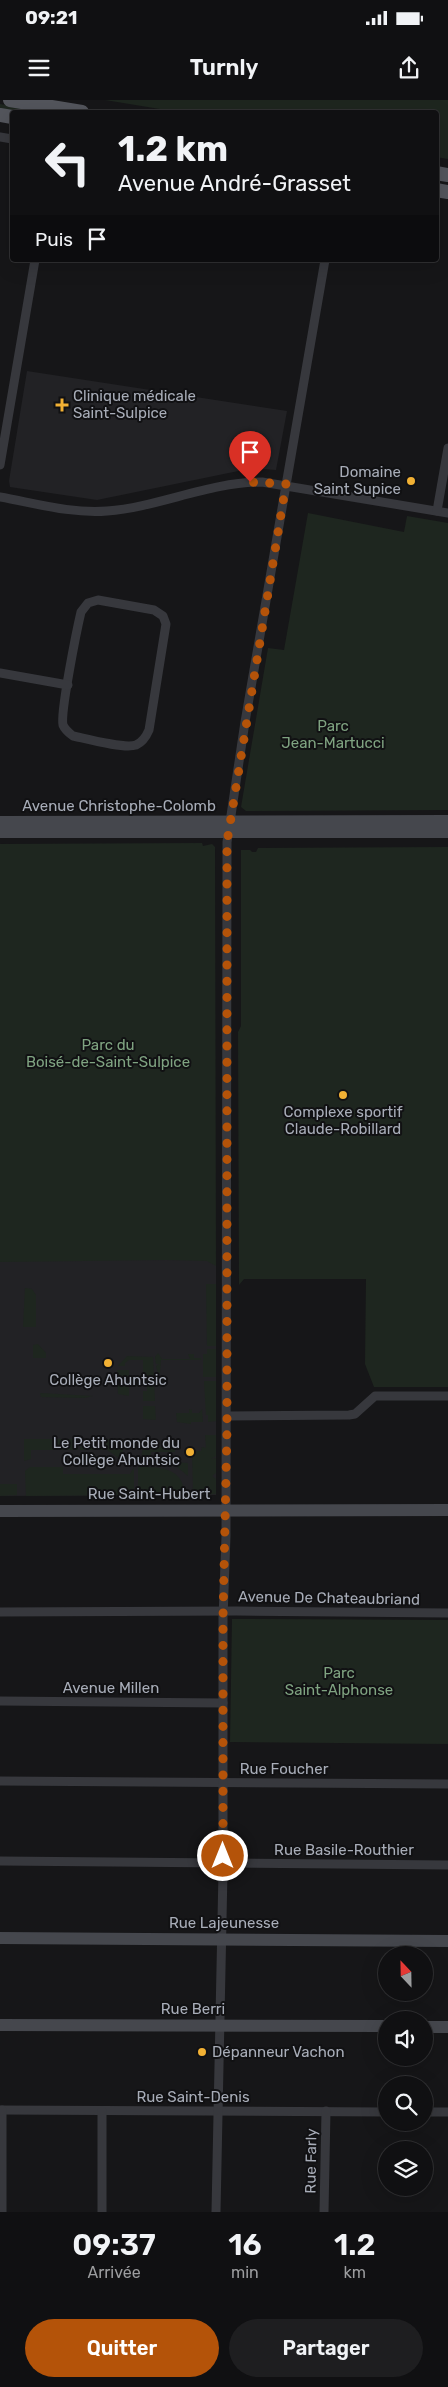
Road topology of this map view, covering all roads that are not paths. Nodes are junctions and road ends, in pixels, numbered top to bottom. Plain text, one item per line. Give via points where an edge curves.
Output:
1 (10, 100) edge
2 (70, 110) edge
3 (35, 262) edge
4 (325, 262) edge
5 (448, 448) edge
6 (0, 465) edge
7 (286, 484) junction
8 (0, 497) edge
9 (437, 511) junction
10 (448, 513) edge
11 (0, 674) edge
12 (68, 685) junction
13 (448, 821) edge
14 (0, 822) edge
15 (229, 827) junction
16 (0, 832) edge
17 (448, 832) edge
18 (448, 1396) edge
19 (227, 1416) junction
20 (0, 1510) edge
21 (226, 1510) junction
22 (448, 1510) edge
23 (223, 1611) junction
24 (0, 1612) edge
25 (448, 1613) edge
26 (0, 1701) edge
27 (223, 1703) junction
28 (0, 1780) edge
29 (222, 1782) junction
30 (448, 1784) edge
31 (0, 1861) edge
32 (223, 1864) junction
33 (448, 1865) edge
34 (0, 1938) edge
35 (221, 1939) junction
36 (448, 1941) edge
37 (0, 2025) edge
38 (219, 2026) junction
39 (378, 2026) edge
40 (433, 2026) edge
41 (448, 2027) edge
42 (1, 2110) edge
43 (102, 2111) junction
44 (219, 2111) junction
45 (326, 2111) junction
46 (378, 2112) edge
47 (433, 2112) edge
48 (448, 2112) edge
49 (2, 2212) edge
50 (102, 2212) edge
51 (216, 2212) edge
52 (324, 2212) edge

1 - 2 main road
3 - 6 street
4 - 7 street
5 - 9 street
7 - 8 street via 244,483 100,512
7 - 9 street
7 - 15 street
9 - 10 street
11 - 12 street
12 - 12 street via 80,615 88,603 98,600 151,609 163,616 166,630 149,730 141,742 129,746 69,733 62,719
13 - 15 main road, Avenue Christophe-Colomb
14 - 15 main road, Avenue Christophe-Colomb
15 - 16 main road, Avenue Christophe-Colomb
15 - 17 main road, Avenue Christophe-Colomb
15 - 19 street
18 - 19 street via 375,1396 355,1414 349,1415
19 - 21 street
20 - 21 main road, Rue Saint-Hubert
21 - 22 main road, Rue Saint-Hubert
21 - 23 street
23 - 24 street, Avenue De Chateaubriand
23 - 25 street, Avenue De Chateaubriand
23 - 27 street
26 - 27 street, Avenue Millen
27 - 29 street
28 - 29 street, Rue Foucher
29 - 30 street, Rue Foucher
29 - 32 street
31 - 32 street, Rue Basile-Routhier
32 - 33 street, Rue Basile-Routhier
32 - 35 street
34 - 35 main road, Rue Lajeunesse
35 - 36 main road, Rue Lajeunesse
35 - 38 street
37 - 38 main road, Rue Berri
38 - 39 main road, Rue Berri
38 - 44 street
40 - 41 main road
42 - 43 street, Rue Saint-Denis
42 - 49 street
43 - 44 street, Rue Saint-Denis
43 - 50 street
44 - 45 street, Rue Saint-Denis
44 - 51 street
45 - 46 street, Rue Saint-Denis
45 - 52 street, Rue Farly
47 - 48 street

